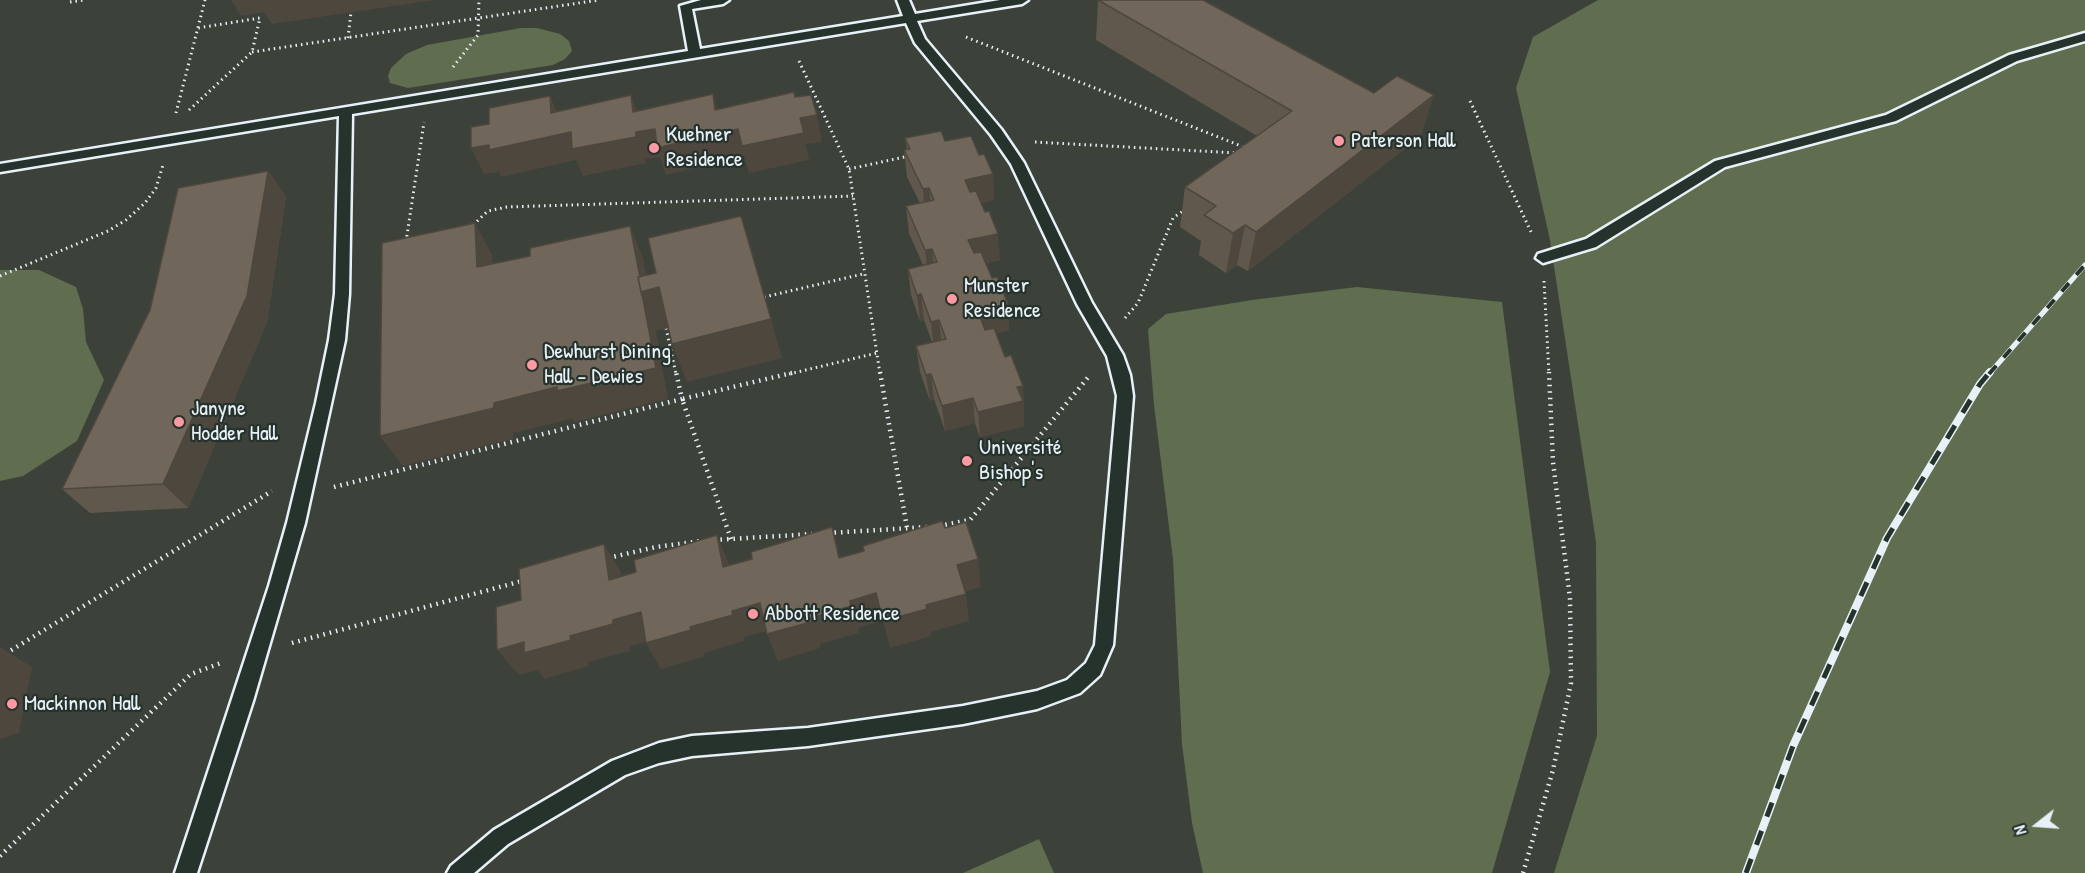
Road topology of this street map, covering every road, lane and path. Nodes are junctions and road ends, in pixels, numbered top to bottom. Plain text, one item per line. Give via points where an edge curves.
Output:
1 (85, 0) edge
2 (205, 0) edge
3 (479, 0) edge
4 (599, 0) edge
5 (723, 0) edge
6 (903, 0) edge
7 (1022, 0) edge
8 (70, 2) dead end
9 (351, 12) dead end
10 (479, 18) junction
11 (910, 18) junction
12 (2085, 37) edge
13 (348, 38) junction
14 (788, 38) junction
15 (252, 52) dead end
16 (694, 54) junction
17 (428, 97) junction
18 (1470, 101) dead end
19 (346, 110) junction
20 (175, 116) dead end
21 (0, 168) edge
22 (853, 196) junction
23 (1190, 205) edge
24 (470, 227) edge
25 (404, 253) edge
26 (1543, 258) junction
27 (863, 273) junction
28 (764, 297) edge
29 (666, 328) edge
30 (1107, 340) junction
31 (877, 353) junction
32 (682, 399) junction
33 (306, 481) junction
34 (907, 528) junction
35 (825, 533) edge
36 (813, 534) edge
37 (731, 539) junction
38 (596, 561) edge
39 (528, 579) edge
40 (258, 652) junction
41 (0, 657) edge
42 (0, 856) edge
43 (186, 873) edge
44 (458, 873) edge
45 (1523, 873) edge

1 - 8 path
2 - 20 path
3 - 10 path
4 - 10 path
5 - 16 lane via 686,6
6 - 11 lane
7 - 11 lane
9 - 13 path
10 - 13 path
10 - 17 path via 478,35
11 - 14 lane
11 - 30 lane via 919,40 935,62 996,132 1017,163 1085,304
12 - 26 lane via 2013,58 1891,118 1720,164 1591,243
13 - 15 path
14 - 16 lane
14 - 22 path via 849,169
16 - 17 lane
17 - 19 lane
17 - 25 path
18 - 26 path
19 - 21 lane
19 - 33 lane via 341,306
22 - 24 path via 507,207 488,211
22 - 27 path
23 - 30 path via 1173,218 1137,303
26 - 45 path via 1554,462 1570,598 1571,683 1553,770
27 - 28 path
27 - 31 path
29 - 32 path
30 - 34 path via 1092,374 970,520
30 - 44 lane via 1122,375 1125,396 1104,645 1093,669 1073,687 1037,700 952,717 659,753 619,768 501,837
31 - 32 path
31 - 34 path
32 - 33 path via 328,488
32 - 37 path
33 - 40 lane
33 - 41 path via 274,490
34 - 35 path
36 - 37 path
37 - 38 path via 656,547
39 - 40 path
40 - 42 path via 191,674
40 - 43 lane

